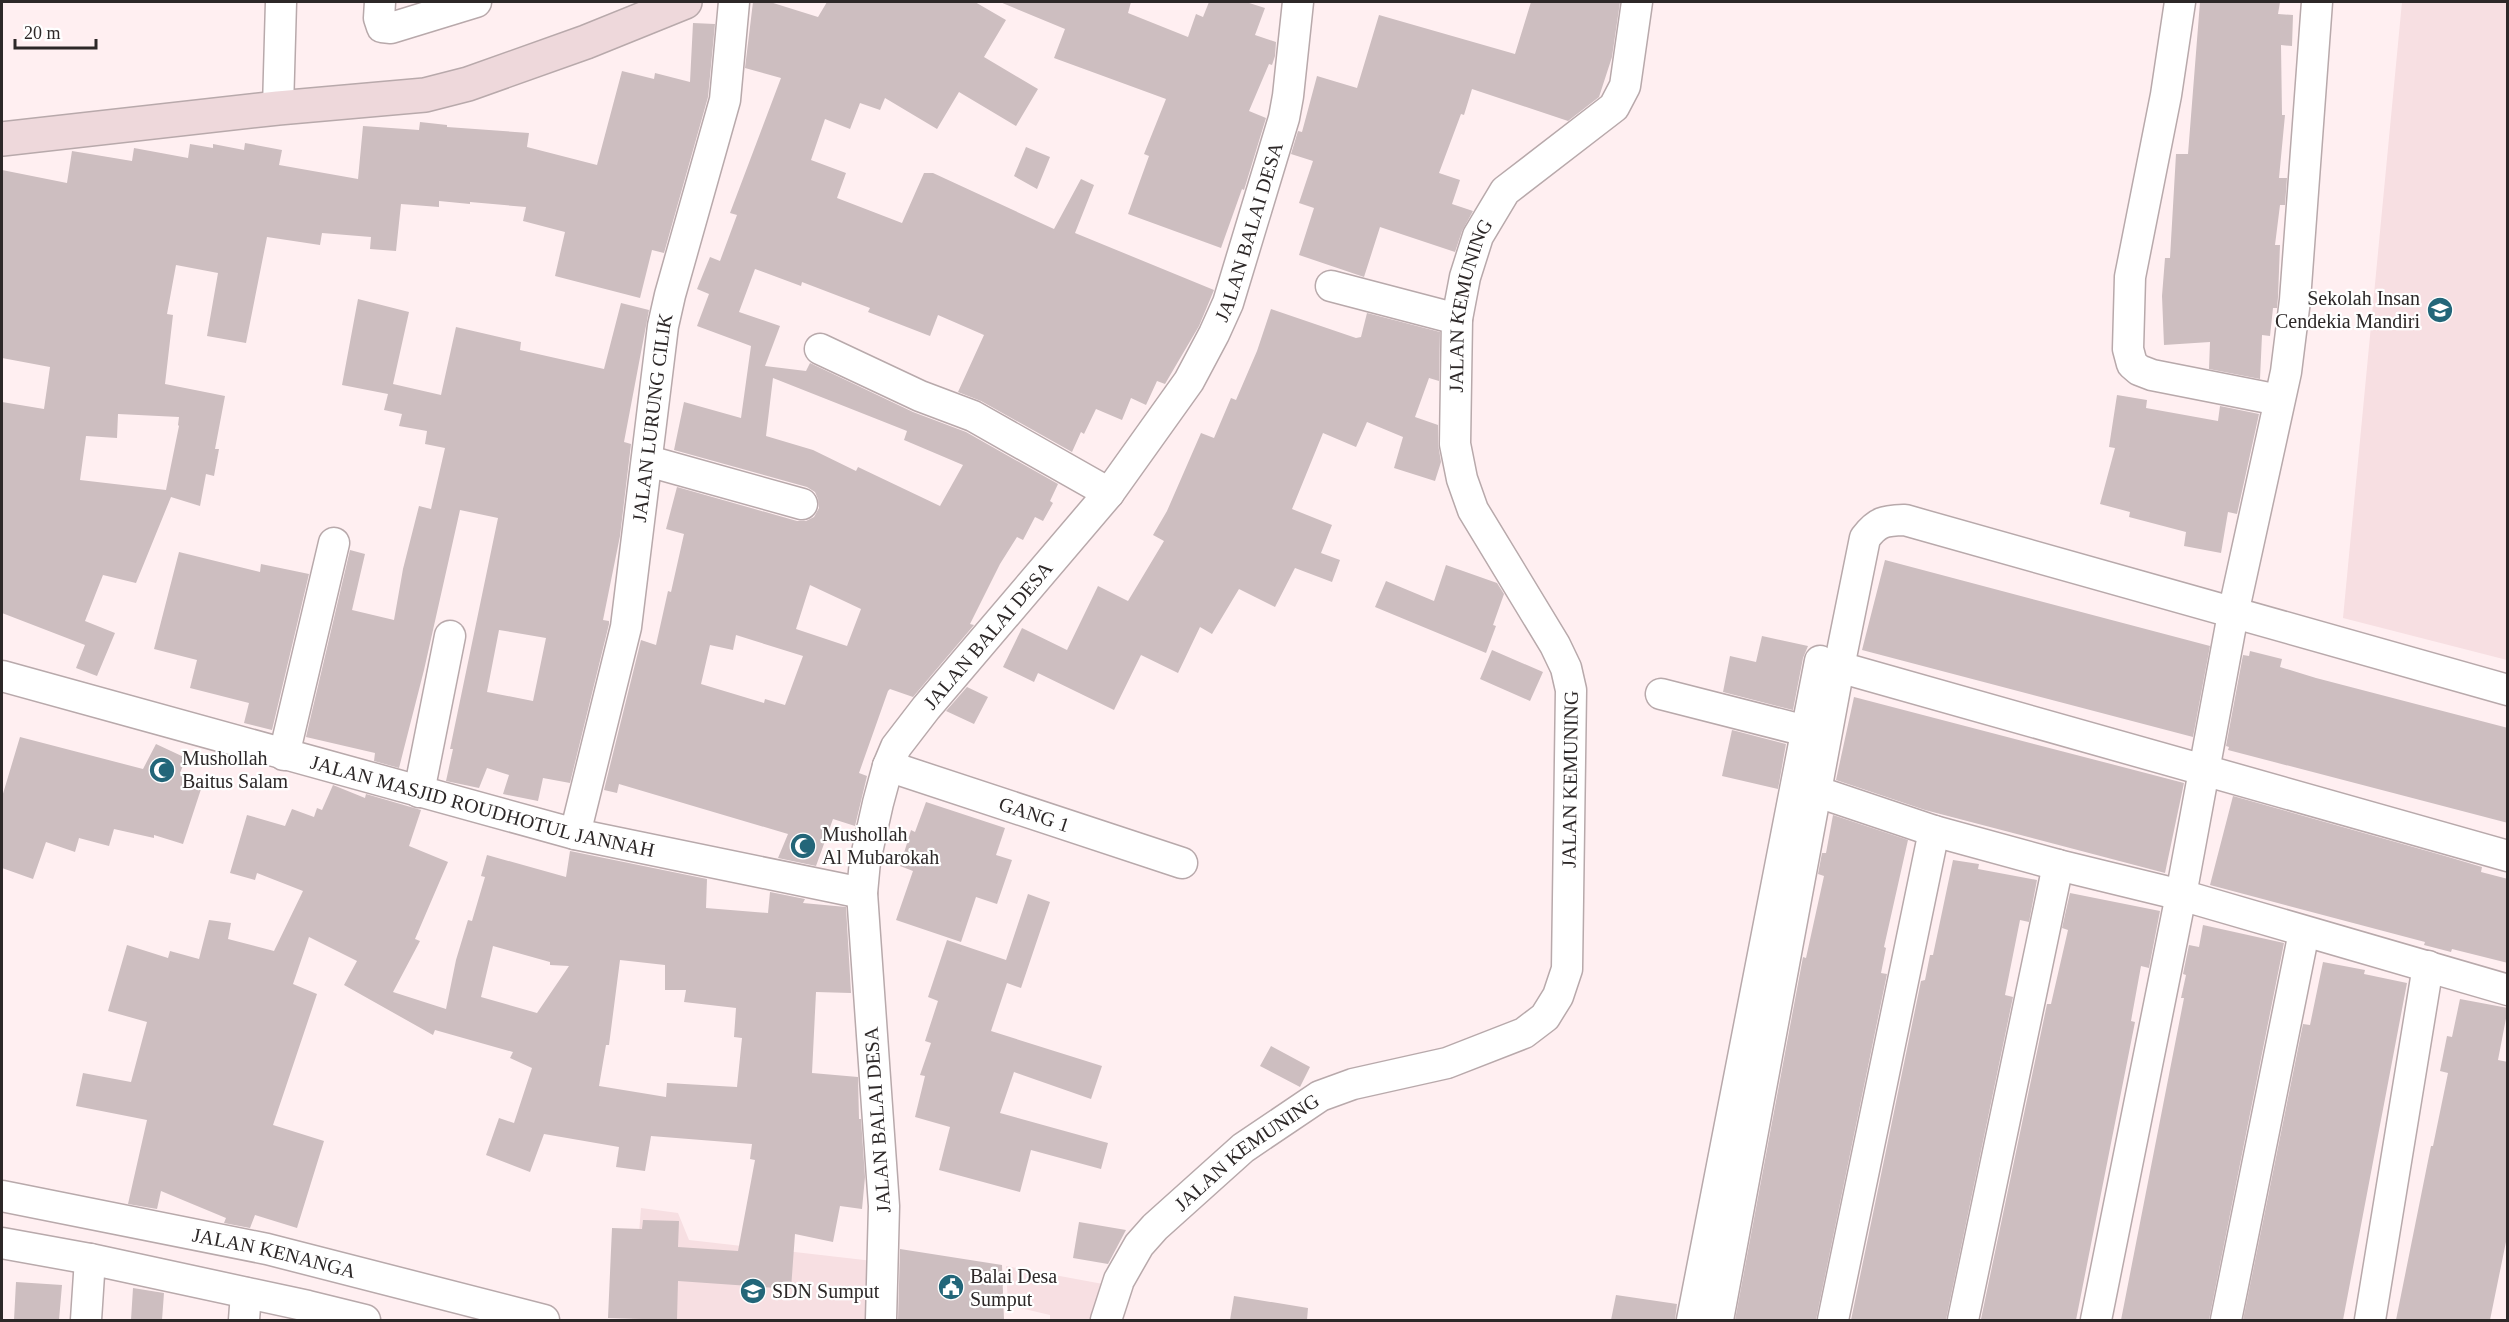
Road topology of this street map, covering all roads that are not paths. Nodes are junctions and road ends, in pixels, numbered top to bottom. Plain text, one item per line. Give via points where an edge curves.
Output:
1 (281, 2) edge
2 (380, 2) edge
3 (476, 2) edge
4 (685, 2) edge
5 (734, 2) edge
6 (1298, 2) edge
7 (1637, 2) edge
8 (2180, 2) edge
9 (2317, 2) edge
10 (278, 108) junction
11 (2, 139) edge
12 (1331, 286) dead end
13 (1457, 320) junction
14 (820, 349) dead end
15 (2279, 400) junction
16 (648, 461) junction
17 (1109, 493) junction
18 (802, 504) dead end
19 (1876, 525) junction
20 (334, 543) dead end
21 (2233, 614) junction
22 (450, 636) dead end
23 (1839, 667) junction
24 (2, 676) edge
25 (2508, 690) edge
26 (1661, 694) dead end
27 (1806, 731) junction
28 (285, 755) junction
29 (888, 766) junction
30 (2204, 769) junction
31 (419, 792) junction
32 (1818, 792) junction
33 (1934, 831) junction
34 (575, 834) junction
35 (2508, 856) edge
36 (1182, 863) dead end
37 (2058, 865) junction
38 (862, 892) junction
39 (2181, 895) junction
40 (2304, 932) junction
41 (2428, 966) junction
42 (2508, 990) edge
43 (2, 1196) edge
44 (2, 1243) edge
45 (90, 1259) junction
46 (245, 1307) edge
47 (86, 1320) edge
48 (365, 1320) edge
49 (544, 1320) edge
50 (881, 1320) edge
51 (1106, 1320) edge
52 (1692, 1320) edge
53 (1718, 1320) edge
54 (1833, 1320) edge
55 (1963, 1320) edge
56 (2096, 1320) edge
57 (2226, 1320) edge
58 (2370, 1320) edge

1 - 10 street
2 - 3 street via 382,27 391,28
4 - 10 main road via 468,84 425,95
5 - 16 street, JALAN LURUNG CILIK via 725,100 663,326
6 - 17 street, JALAN BALAI DESA via 1284,118 1228,303 1190,381
7 - 13 street, JALAN KEMUNING via 1625,86 1614,107 1505,191 1478,236
8 - 15 street via 2130,277 2128,349 2132,364 2152,375
9 - 15 street via 2295,300
10 - 11 main road
12 - 13 street
13 - 51 street, JALAN KEMUNING via 1455,444 1462,479 1473,510 1555,645 1571,690 1567,969 1558,996 1545,1017 1524,1033 1447,1063 1353,1084 1320,1096 1243,1148 1139,1245 1119,1280
14 - 17 street via 973,416
15 - 21 street
16 - 18 street
16 - 34 street, JALAN LURUNG CILIK via 626,627
17 - 29 street, JALAN BALAI DESA via 926,708 896,747
19 - 21 street via 1905,520
19 - 23 street via 1865,538
19 - 27 street via 1855,537 1840,561
20 - 28 street
21 - 25 street
21 - 30 street
22 - 31 street
23 - 30 street
23 - 32 street
24 - 28 street, JALAN MASJID ROUDHOTUL JANNAH
26 - 27 street
27 - 52 street
28 - 31 street, JALAN MASJID ROUDHOTUL JANNAH
29 - 36 street, GANG 1
29 - 38 street, JALAN BALAI DESA via 865,861
30 - 35 street
30 - 39 street
31 - 34 street, JALAN MASJID ROUDHOTUL JANNAH
32 - 33 street
32 - 53 street
33 - 37 street
33 - 54 street
34 - 38 street, JALAN MASJID ROUDHOTUL JANNAH
37 - 39 street
37 - 55 street
38 - 50 street, JALAN BALAI DESA via 884,1206
39 - 40 street
39 - 56 street
40 - 41 street
40 - 57 street
41 - 42 street
41 - 58 street
43 - 49 street, JALAN KENANGA via 267,1249
44 - 45 street
45 - 46 street
45 - 47 street
46 - 48 street

